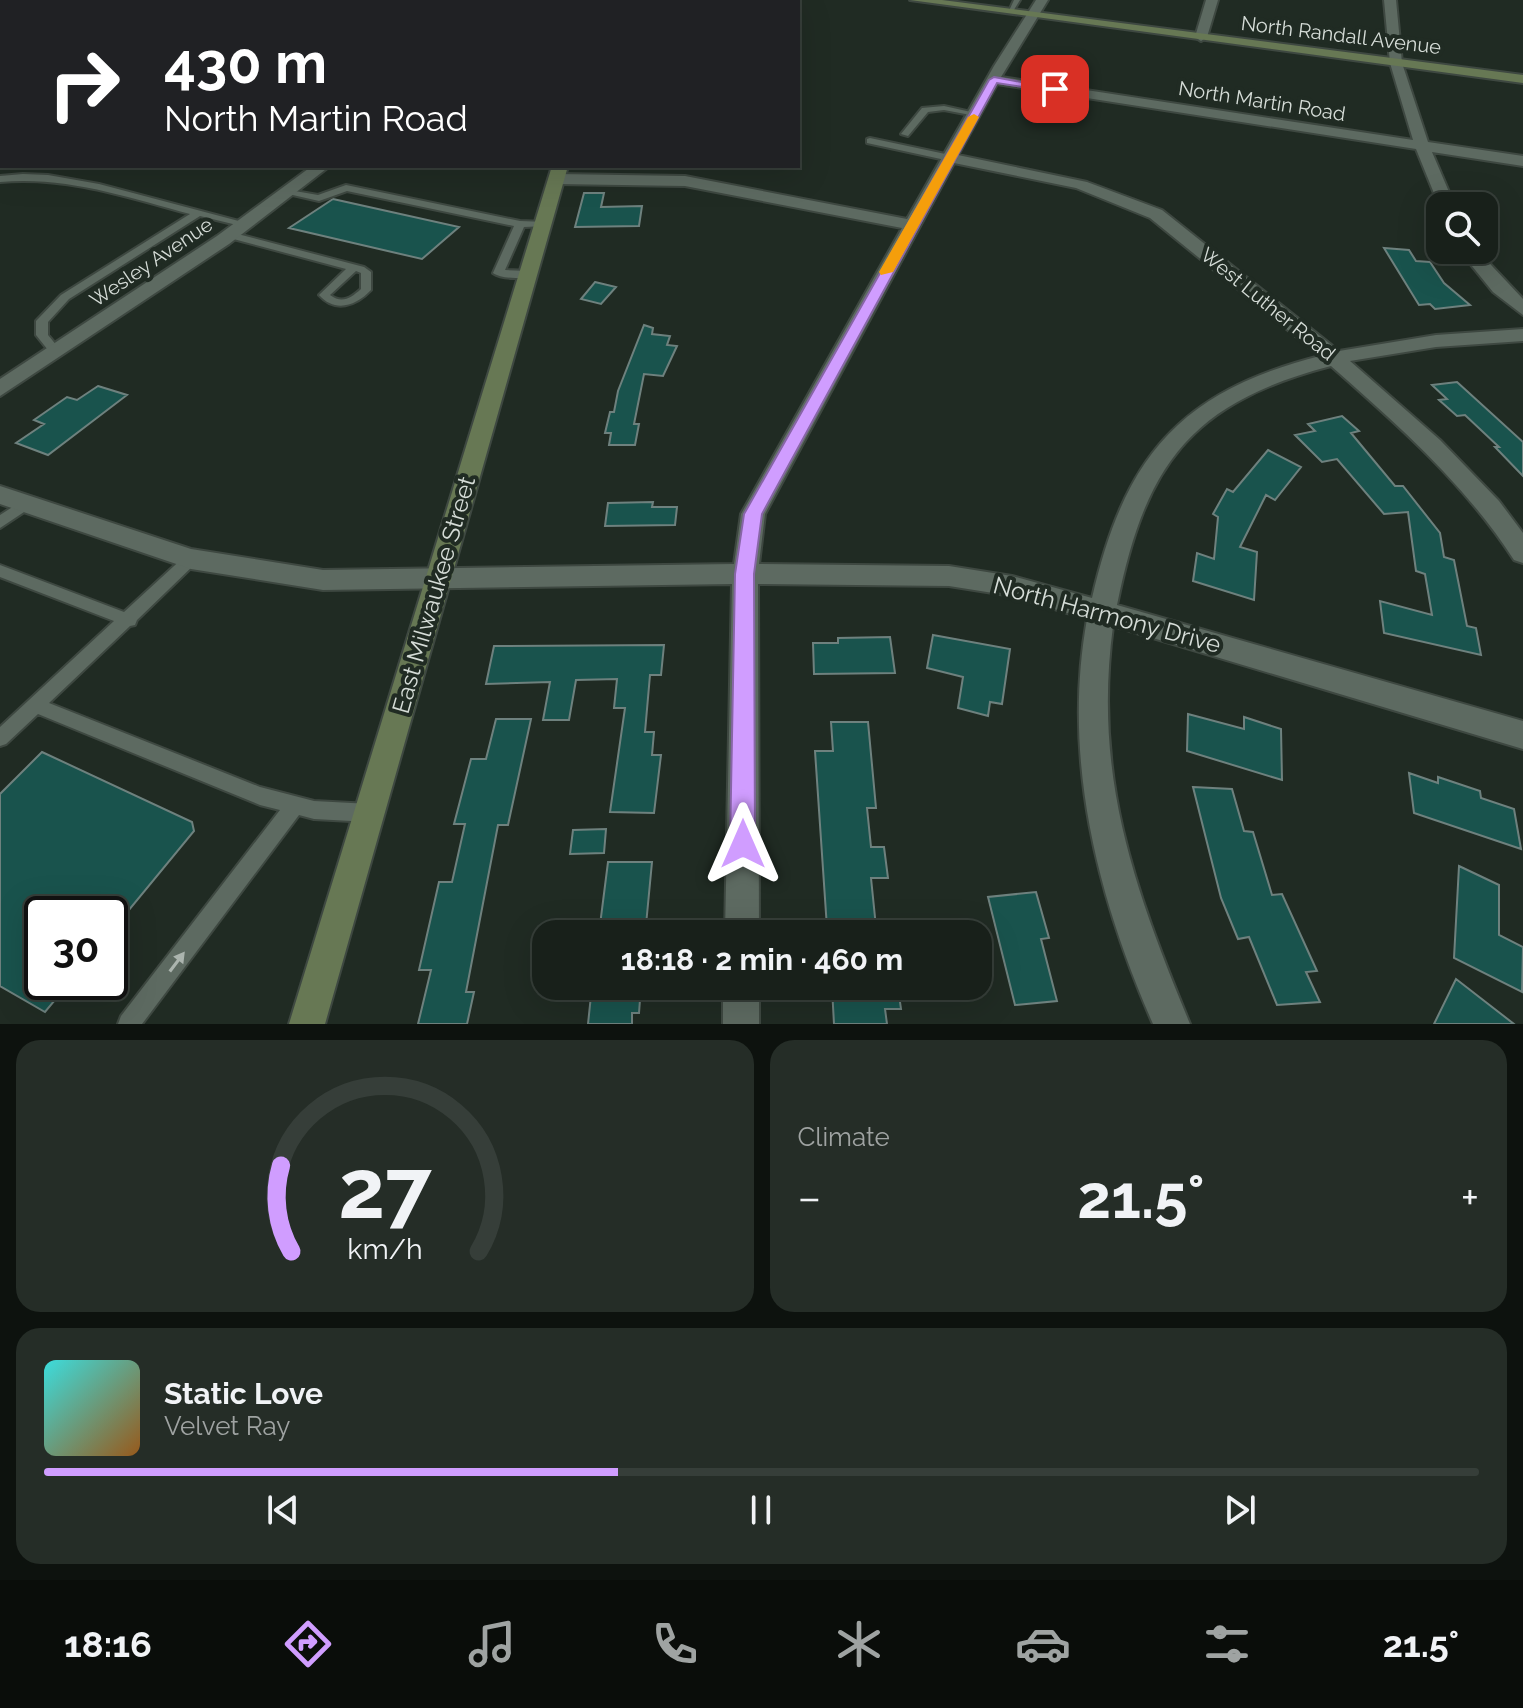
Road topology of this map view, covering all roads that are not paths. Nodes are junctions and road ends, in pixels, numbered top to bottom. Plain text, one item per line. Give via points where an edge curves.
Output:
1 (916, 0) edge
2 (1212, 0) edge
3 (1390, 0) edge
4 (1025, 7) edge
5 (1201, 37) junction
6 (1396, 63) junction
7 (1523, 79) edge
8 (994, 80) junction
9 (976, 114) junction
10 (905, 134) dead end
11 (870, 141) dead end
12 (1422, 146) junction
13 (950, 158) junction
14 (1523, 161) edge
15 (320, 168) edge
16 (558, 172) edge
17 (0, 179) edge
18 (1441, 192) edge
19 (289, 193) junction
20 (198, 213) junction
21 (520, 224) junction
22 (543, 224) junction
23 (912, 225) junction
24 (238, 230) junction
25 (1480, 264) edge
26 (354, 267) dead end
27 (529, 274) junction
28 (1523, 309) edge
29 (1523, 335) edge
30 (56, 352) junction
31 (1335, 358) junction
32 (0, 389) edge
33 (0, 495) edge
34 (25, 504) junction
35 (0, 523) edge
36 (1523, 553) edge
37 (191, 559) junction
38 (0, 571) edge
39 (745, 574) junction
40 (439, 580) junction
41 (1104, 611) junction
42 (129, 620) junction
43 (36, 705) junction
44 (1523, 735) edge
45 (0, 738) edge
46 (295, 805) junction
47 (370, 813) junction
48 (742, 920) edge
49 (741, 1000) edge
50 (129, 1024) edge
51 (307, 1024) edge
52 (741, 1024) edge
53 (1172, 1024) edge

1 - 4 main road, North Randall Avenue
2 - 5 street
3 - 6 street
4 - 5 main road, North Randall Avenue
4 - 8 street
5 - 6 main road, North Randall Avenue
6 - 7 main road, North Randall Avenue
6 - 12 street
8 - 9 street
8 - 12 street, North Martin Road
9 - 10 lane via 925,110
9 - 13 street
11 - 13 lane
12 - 14 street, North Martin Road
12 - 18 street
13 - 23 street
13 - 31 street, West Luther Road via 1127,198 1174,227
15 - 19 street, Wesley Avenue
16 - 22 main road, East Milwaukee Street
16 - 23 street via 685,181
17 - 20 lane via 51,179
19 - 21 lane via 319,198 346,188
19 - 24 street, Wesley Avenue
20 - 24 lane
20 - 30 lane via 50,309 42,321 42,335
21 - 22 lane
21 - 27 lane via 498,273
22 - 27 main road, East Milwaukee Street
23 - 39 street via 758,505
24 - 26 lane
24 - 30 street, Wesley Avenue
25 - 28 street
27 - 40 main road, East Milwaukee Street
29 - 31 street
30 - 32 street, Wesley Avenue
31 - 36 street, West Luther Road via 1466,479
31 - 41 street via 1242,390 1187,425 1163,450 1137,492 1118,544
33 - 34 street, North Harmony Drive
34 - 35 lane
34 - 37 street, North Harmony Drive
37 - 40 street, North Harmony Drive via 323,580
37 - 42 lane
38 - 42 lane
39 - 40 street, North Harmony Drive
39 - 41 street, North Harmony Drive via 949,576 1012,586
39 - 48 street
40 - 47 main road, East Milwaukee Street
41 - 44 street, North Harmony Drive
41 - 53 street via 1094,677 1094,757 1131,924
42 - 43 lane
43 - 45 lane
43 - 46 lane via 260,796
46 - 47 lane
50 -> 46 lane
47 - 51 main road, East Milwaukee Street
49 - 52 street

